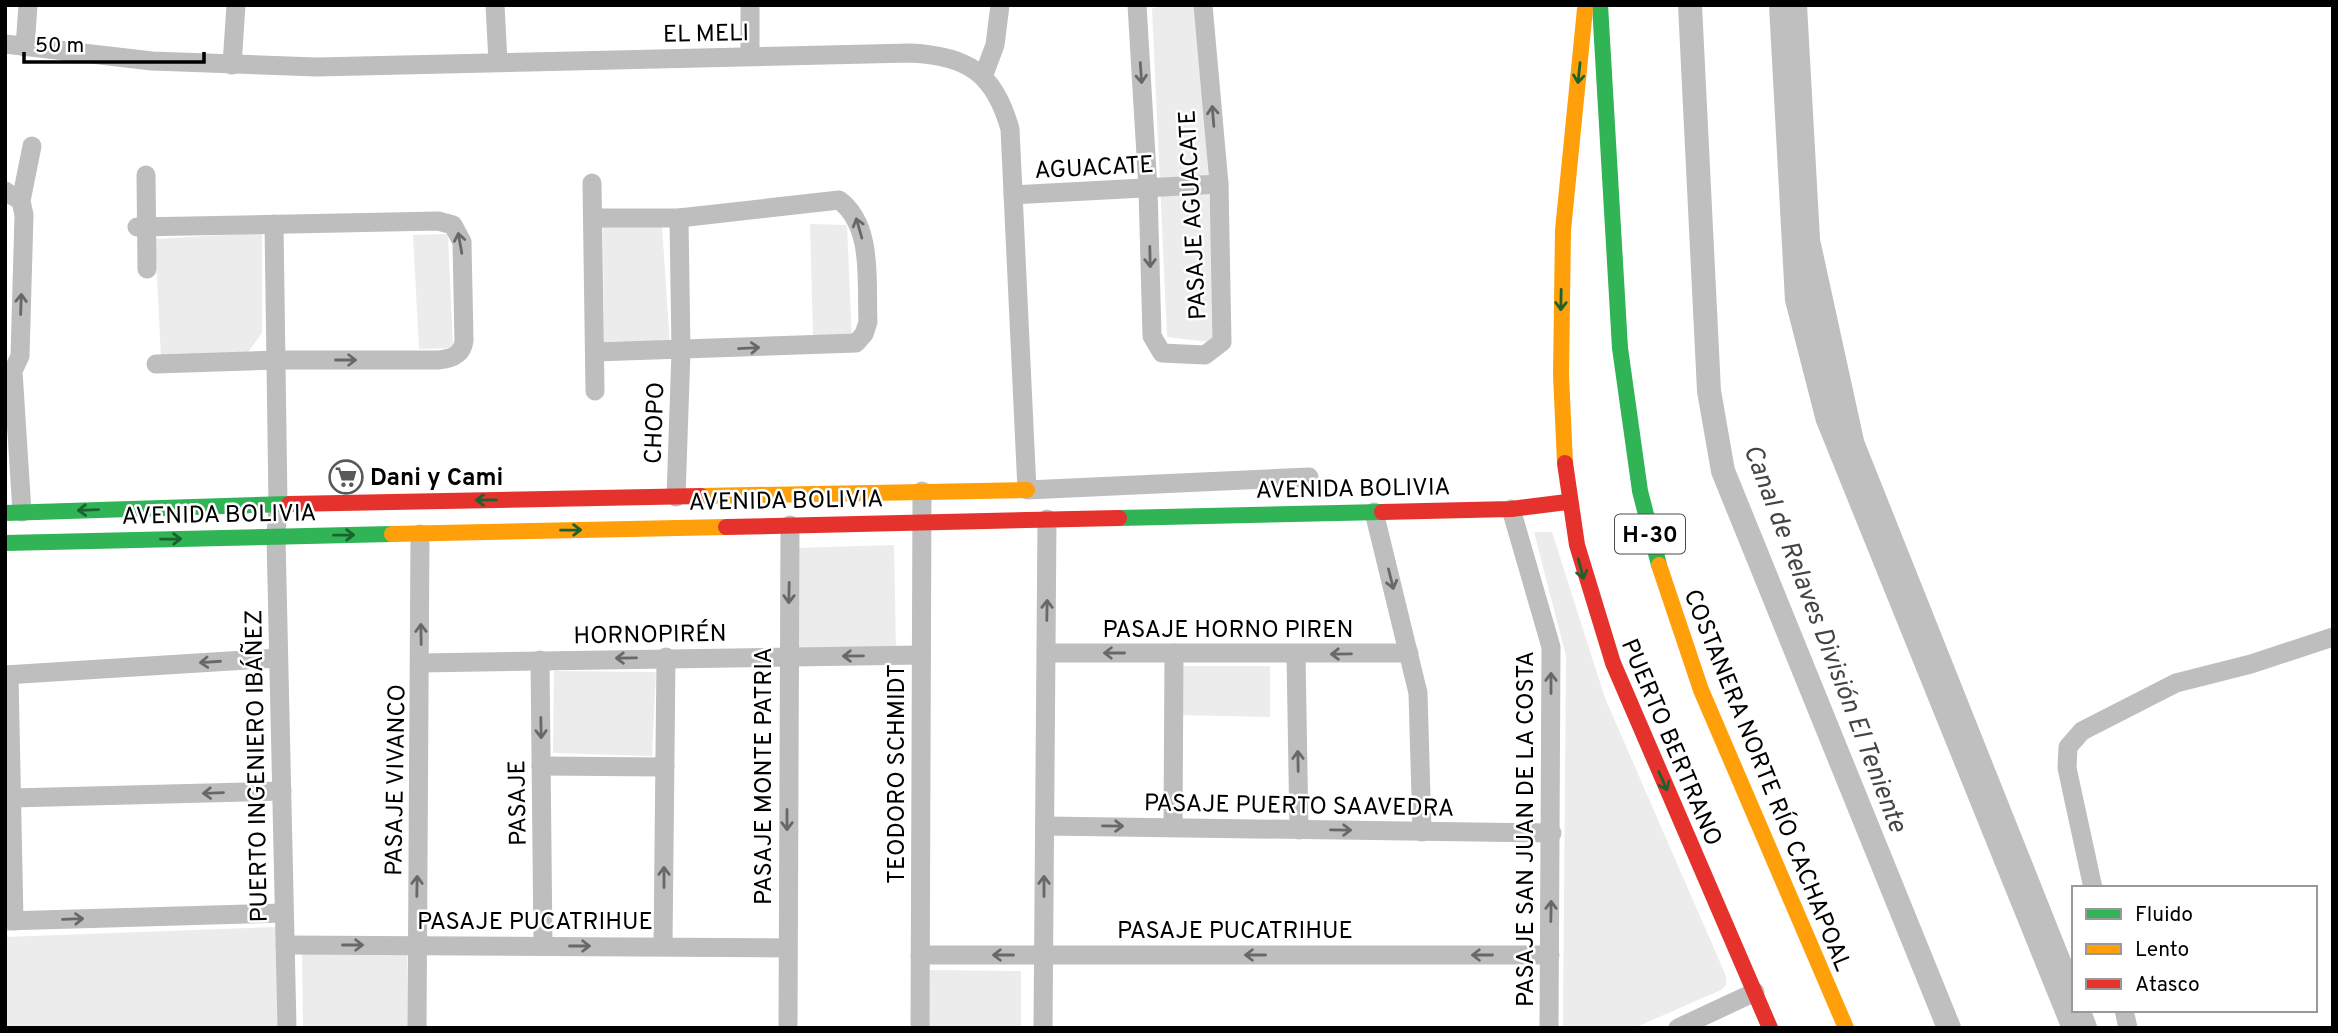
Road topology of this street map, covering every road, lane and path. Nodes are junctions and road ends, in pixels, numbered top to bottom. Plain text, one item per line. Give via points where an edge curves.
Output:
1 (28, 5) edge
2 (236, 5) edge
3 (495, 5) edge
4 (750, 5) edge
5 (1000, 5) edge
6 (1137, 5) edge
7 (1203, 5) edge
8 (1586, 5) edge
9 (1600, 5) edge
10 (15, 45) edge
11 (750, 56) junction
12 (498, 62) junction
13 (232, 65) junction
14 (983, 77) junction
15 (32, 146) dead end
16 (146, 175) dead end
17 (592, 183) dead end
18 (1219, 184) junction
19 (1148, 189) junction
20 (1013, 195) junction
21 (13, 196) edge
22 (593, 218) junction
23 (679, 218) junction
24 (274, 224) junction
25 (142, 227) junction
26 (147, 269) dead end
27 (681, 351) junction
28 (595, 352) junction
29 (277, 360) junction
30 (156, 364) dead end
31 (9, 371) edge
32 (595, 391) dead end
33 (1309, 477) dead end
34 (1027, 490) junction
35 (922, 491) junction
36 (677, 497) junction
37 (1567, 502) junction
38 (278, 504) junction
39 (1511, 509) junction
40 (1374, 512) junction
41 (13, 513) edge
42 (1048, 519) junction
43 (922, 521) junction
44 (790, 525) junction
45 (420, 534) junction
46 (276, 537) junction
47 (5, 543) edge
48 (2333, 637) edge
49 (1046, 653) junction
50 (1174, 653) junction
51 (1409, 653) junction
52 (922, 655) junction
53 (1296, 655) junction
54 (666, 657) junction
55 (788, 657) junction
56 (278, 658) junction
57 (540, 660) junction
58 (421, 663) junction
59 (7, 675) edge
60 (541, 766) junction
61 (665, 767) junction
62 (282, 791) junction
63 (12, 798) junction
64 (1045, 826) junction
65 (1173, 827) junction
66 (1299, 830) junction
67 (1422, 832) junction
68 (1552, 833) junction
69 (2093, 886) edge
70 (284, 913) junction
71 (10, 921) edge
72 (285, 944) junction
73 (416, 945) junction
74 (543, 946) junction
75 (663, 946) junction
76 (786, 948) junction
77 (920, 955) junction
78 (1044, 955) junction
79 (1550, 955) junction
80 (1755, 992) junction
81 (287, 1028) edge
82 (417, 1028) edge
83 (788, 1028) edge
84 (920, 1028) edge
85 (1043, 1028) edge
86 (1549, 1028) edge
87 (1678, 1028) edge
88 (1770, 1028) edge
89 (1846, 1028) edge

1 - 10 street
2 - 13 street
3 - 12 street
4 - 11 street
5 - 14 street via 995,45
6 -> 19 street, PASAJE AGUACATE
18 -> 7 street, PASAJE AGUACATE
8 -> 37 street, PUERTO BERTRANO via 1563,230 1561,375
9 - 89 street, COSTANERA NORTE RÍO CACHAPOAL / H-30 via 1620,348 1650,536 1702,690
10 - 13 street, EL MELI
11 - 12 street, EL MELI
11 - 14 street, EL MELI via 945,55
12 - 13 street, EL MELI
14 - 20 street, EL MELI via 1010,129
15 - 21 street
16 - 25 street
17 - 22 street
18 - 19 street, AGUACATE
19 -> 18 street, PASAJE AGUACATE via 1155,345 1162,353 1205,355 1222,342
19 - 20 street, AGUACATE
20 - 34 street, EL MELI
31 -> 21 street via 20,356
22 - 23 street
22 - 28 street
23 - 27 street, CHOPO
27 -> 23 street via 856,343 869,322 862,227 853,211 839,200
24 - 25 street
24 - 29 street, PUERTO INGENIERO IBÁÑEZ
29 -> 24 street via 446,359 459,354 464,341 462,242 453,225 438,221
25 - 26 street
27 - 28 street
27 - 36 street, CHOPO
28 - 32 street
29 - 30 street
29 - 38 street, PUERTO INGENIERO IBÁÑEZ
31 - 41 street
33 - 34 street, AVENIDA BOLIVIA
34 - 35 street, AVENIDA BOLIVIA
35 - 36 street, AVENIDA BOLIVIA
35 - 43 street, TEODORO SCHMIDT
36 -> 38 street, AVENIDA BOLIVIA
37 - 39 street, AVENIDA BOLIVIA
37 -> 80 street, PUERTO BERTRANO via 1586,586 1616,671
38 -> 41 street, AVENIDA BOLIVIA
38 - 46 street, PUERTO INGENIERO IBÁÑEZ
39 - 40 street, AVENIDA BOLIVIA
68 -> 39 street, PASAJE SAN JUAN DE LA COSTA via 1551,648
40 - 42 street, AVENIDA BOLIVIA
40 -> 51 street
42 - 43 street, AVENIDA BOLIVIA
49 -> 42 street
43 - 44 street, AVENIDA BOLIVIA
43 - 52 street, TEODORO SCHMIDT
45 -> 44 street, AVENIDA BOLIVIA
44 -> 55 street, PASAJE MONTE PATRIA
46 -> 45 street, AVENIDA BOLIVIA
58 -> 45 street, PASAJE VIVANCO
47 -> 46 street, AVENIDA BOLIVIA
46 - 56 street, PUERTO INGENIERO IBÁÑEZ
48 - 69 street via 2176,683 2082,731 2068,747 2067,768
50 -> 49 street, PASAJE HORNO PIREN
49 - 64 street
50 - 53 street, PASAJE HORNO PIREN
50 - 65 street
51 -> 53 street, PASAJE HORNO PIREN
51 - 67 street via 1418,693
52 -> 55 street, HORNOPIRÉN
52 - 77 street, TEODORO SCHMIDT
66 -> 53 street
54 - 55 street, HORNOPIRÉN
54 -> 57 street, HORNOPIRÉN
54 - 61 street
55 -> 76 street, PASAJE MONTE PATRIA
56 -> 59 street
56 - 62 street, PUERTO INGENIERO IBÁÑEZ
57 - 58 street, HORNOPIRÉN
57 -> 60 street, PASAJE
73 -> 58 street, PASAJE VIVANCO
59 - 63 street
60 - 61 street
60 - 74 street, PASAJE
75 -> 61 street
62 -> 63 street
62 - 70 street, PUERTO INGENIERO IBÁÑEZ
63 - 71 street
64 -> 65 street, PASAJE PUERTO SAAVEDRA
78 -> 64 street
65 - 66 street, PASAJE PUERTO SAAVEDRA
66 -> 67 street, PASAJE PUERTO SAAVEDRA
67 - 68 street, PASAJE PUERTO SAAVEDRA
79 -> 68 street, PASAJE SAN JUAN DE LA COSTA
71 -> 70 street
70 - 72 street, PUERTO INGENIERO IBÁÑEZ
72 -> 73 street, PASAJE PUCATRIHUE
72 - 81 street, PUERTO INGENIERO IBÁÑEZ
73 - 74 street, PASAJE PUCATRIHUE
73 - 82 street, PASAJE VIVANCO
74 -> 75 street, PASAJE PUCATRIHUE
75 - 76 street, PASAJE PUCATRIHUE
76 - 83 street, PASAJE MONTE PATRIA
78 -> 77 street, PASAJE PUCATRIHUE
77 - 84 street, TEODORO SCHMIDT
79 -> 78 street, PASAJE PUCATRIHUE
78 - 85 street
79 - 86 street, PASAJE SAN JUAN DE LA COSTA
80 - 87 street
80 - 88 street, PUERTO BERTRANO

